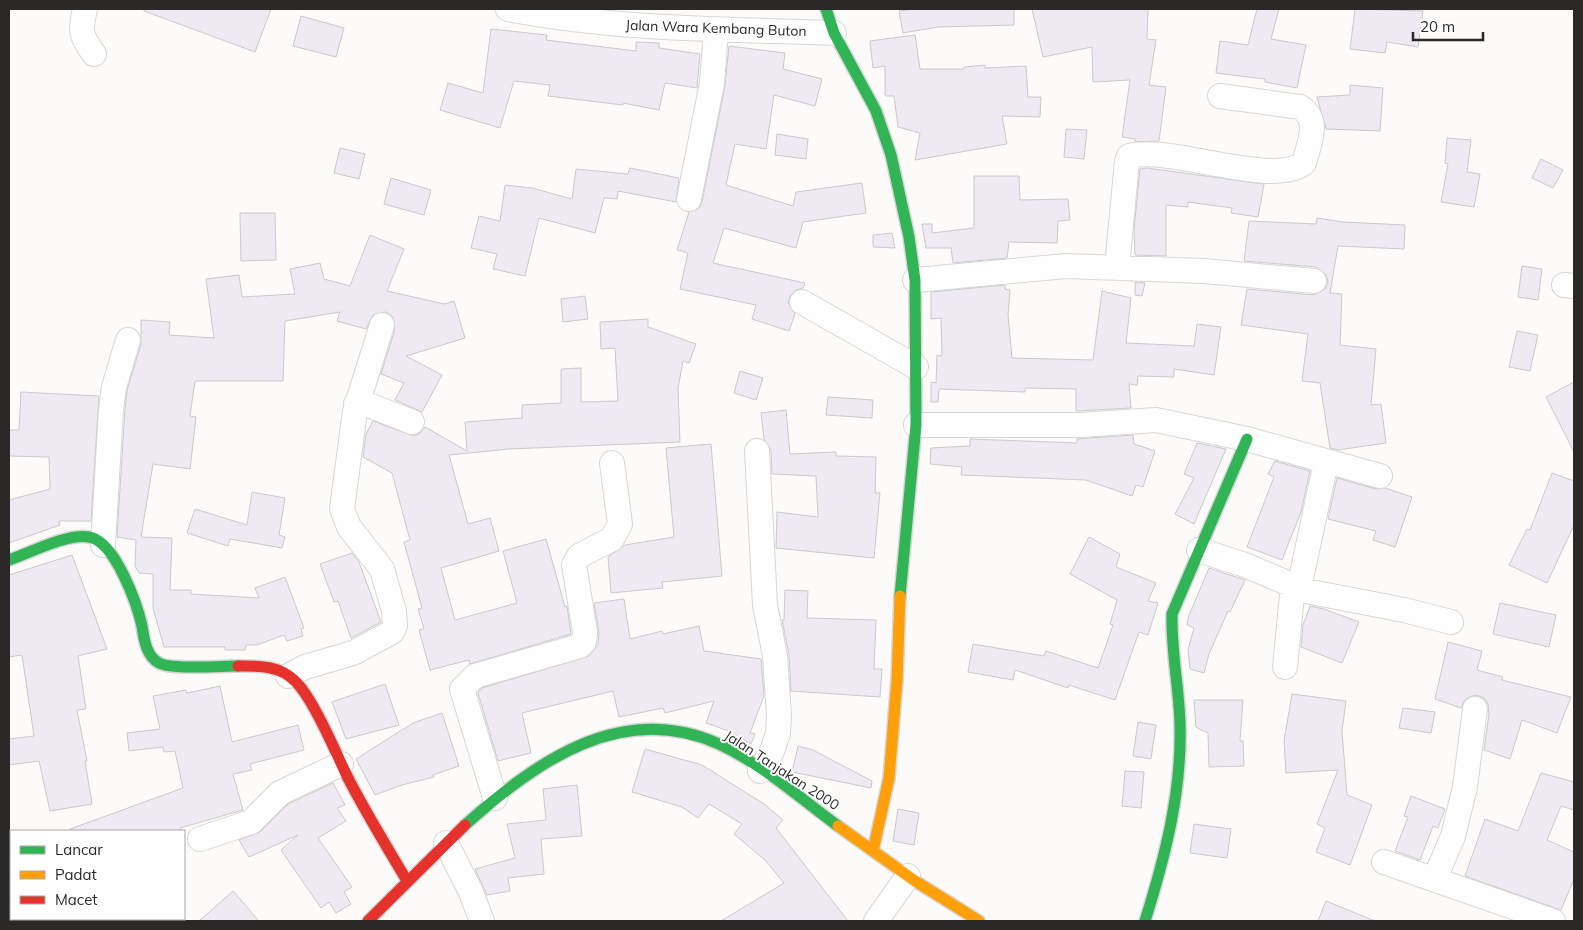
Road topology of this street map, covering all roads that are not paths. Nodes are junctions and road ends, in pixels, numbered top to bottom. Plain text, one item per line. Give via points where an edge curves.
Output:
1 (85, 9) edge
2 (514, 9) edge
3 (826, 9) edge
4 (716, 31) junction
5 (834, 33) junction
6 (94, 54) dead end
7 (1220, 96) dead end
8 (689, 199) dead end
9 (1117, 267) junction
10 (915, 280) junction
11 (1314, 281) dead end
12 (802, 302) dead end
13 (382, 325) dead end
14 (128, 340) dead end
15 (916, 367) junction
16 (356, 404) junction
17 (412, 422) dead end
18 (916, 425) junction
19 (1247, 440) junction
20 (757, 451) dead end
21 (1326, 462) junction
22 (612, 463) dead end
23 (1380, 476) dead end
24 (103, 545) junction
25 (1198, 550) junction
26 (9, 560) edge
27 (1296, 586) junction
28 (1451, 622) dead end
29 (1285, 667) dead end
30 (288, 676) junction
31 (1475, 709) dead end
32 (341, 764) junction
33 (760, 771) junction
34 (495, 798) junction
35 (200, 839) dead end
36 (446, 843) junction
37 (873, 851) junction
38 (1384, 862) dead end
39 (908, 876) junction
40 (1435, 878) junction
41 (407, 881) junction
42 (968, 919) edge
43 (368, 921) edge
44 (482, 921) edge
45 (876, 921) edge
46 (1145, 921) edge
47 (1553, 921) edge

1 - 6 street via 81,29
2 - 4 street, Jalan Wara Kembang Buton via 606,23
3 - 5 street
4 - 5 street, Jalan Wara Kembang Buton
4 - 8 street via 712,83
5 - 10 street via 876,111 891,155
7 - 9 street via 1300,107 1307,111 1311,118 1311,136 1304,163 1298,168 1275,170 1228,166 1167,155 1130,156
9 - 10 street via 1066,266
9 - 11 street
10 - 15 street
12 - 15 street
13 - 16 street
14 - 24 street via 111,409
15 - 18 street
16 - 17 street via 368,405
16 - 30 street via 342,509 349,527 382,569 395,626 392,632 352,653 305,667
18 - 19 street via 1080,425 1156,420
18 - 37 street via 902,562 889,778
19 - 21 street
19 - 25 street
20 - 33 street via 765,605 775,656 779,716 778,734
21 - 23 street
21 - 27 street
22 - 34 street via 620,524 612,539 579,556 574,565 584,642 580,646 475,676 462,689
24 - 26 street via 90,537 75,538
24 - 30 street via 119,568 137,608 150,654 158,663 168,666 269,666
25 - 27 street
25 - 46 street via 1172,614 1170,639 1180,721 1181,763 1162,865
27 - 28 street via 1345,600
27 - 29 street
30 - 32 street via 296,681 310,702
31 - 40 street via 1465,787 1453,836
32 - 35 street via 280,794 251,822
32 - 41 street
33 - 34 street, Jalan Tanjakan 2000 via 707,740 680,732 646,729 607,734 573,746 538,765
33 - 37 street, Jalan Tanjakan 2000
34 - 36 street, Jalan Tanjakan 2000
36 - 41 street, Jalan Tanjakan 2000
36 - 44 street
37 - 39 street, Jalan Tanjakan 2000
38 - 40 street
39 - 42 street, Jalan Tanjakan 2000
39 - 45 street
40 - 47 street
41 - 43 street, Jalan Tanjakan 2000

